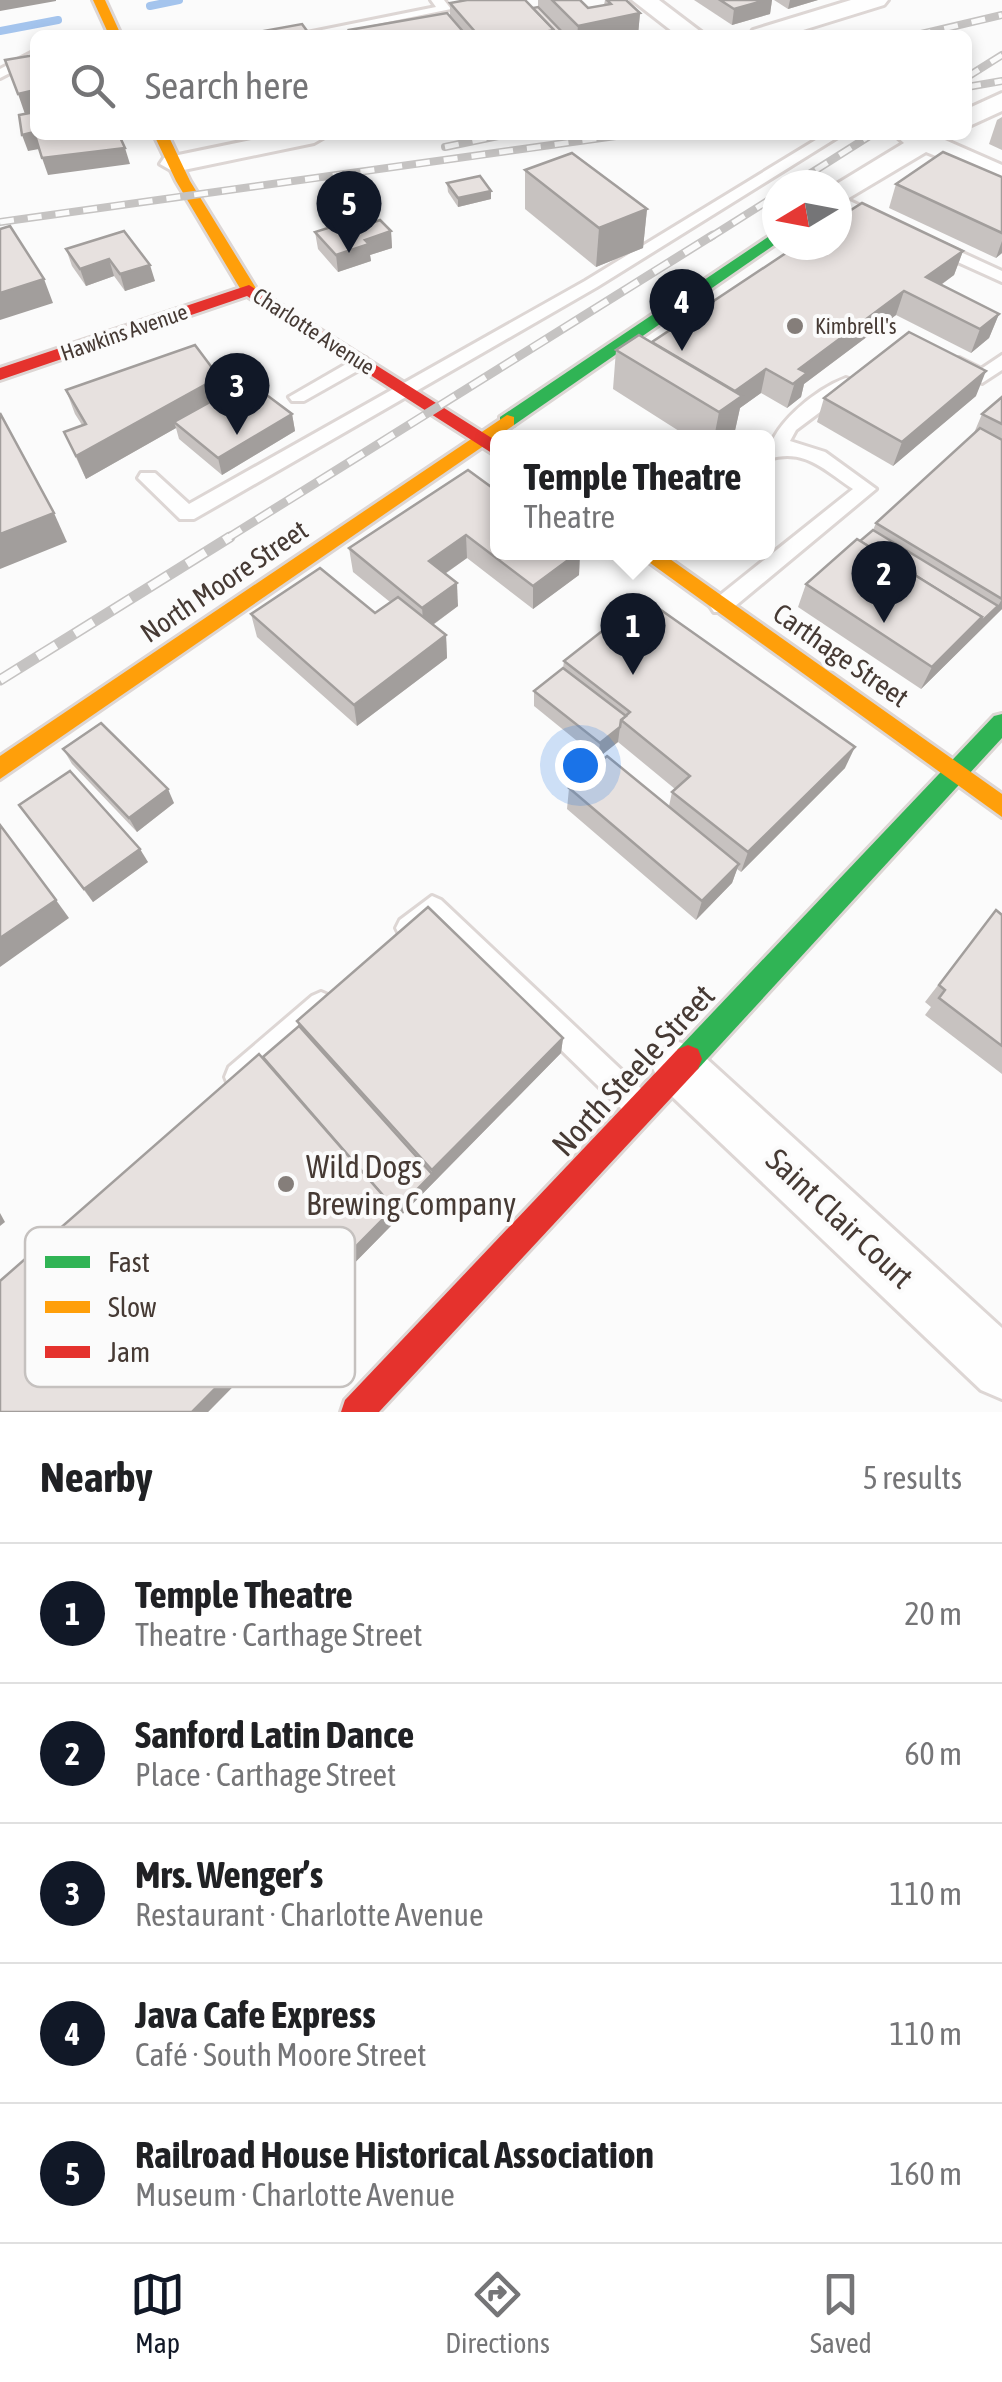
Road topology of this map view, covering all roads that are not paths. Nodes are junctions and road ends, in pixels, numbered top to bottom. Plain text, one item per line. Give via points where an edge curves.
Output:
1 (98, 0) edge
2 (437, 0) edge
3 (644, 0) edge
4 (876, 0) edge
5 (113, 30) edge
6 (330, 30) edge
7 (686, 30) edge
8 (778, 30) edge
9 (30, 58) edge
10 (0, 74) edge
11 (1002, 101) edge
12 (972, 116) edge
13 (163, 140) edge
14 (290, 140) edge
15 (826, 140) edge
16 (918, 140) edge
17 (928, 140) edge
18 (174, 164) junction
19 (1002, 175) edge
20 (852, 187) edge
21 (852, 206) edge
22 (903, 231) edge
23 (920, 238) edge
24 (762, 247) edge
25 (1002, 277) edge
26 (249, 290) junction
27 (940, 352) edge
28 (360, 362) junction
29 (1002, 362) edge
30 (866, 370) edge
31 (0, 374) edge
32 (406, 391) junction
33 (298, 397) dead end
34 (509, 430) edge
35 (488, 445) edge
36 (775, 447) edge
37 (775, 449) edge
38 (148, 478) dead end
39 (656, 560) edge
40 (721, 606) junction
41 (1002, 723) edge
42 (0, 769) edge
43 (957, 775) junction
44 (1002, 807) edge
45 (388, 947) edge
46 (343, 986) edge
47 (679, 1068) junction
48 (224, 1090) edge
49 (641, 1108) junction
50 (1002, 1368) edge
51 (357, 1412) edge

1 - 5 street
2 - 6 lane via 445,9
3 - 7 street
4 - 8 street
9 - 10 lane
11 - 12 street
13 - 18 street, Charlotte Avenue
14 - 18 street
15 - 32 lane
16 - 20 street
17 - 19 street
18 - 26 street, Charlotte Avenue
21 - 22 lane
23 - 25 lane
24 - 34 street, North Moore Street
26 - 28 street, Charlotte Avenue
26 - 31 street, Hawkins Avenue
27 - 29 lane via 982,377
28 - 32 street, Charlotte Avenue
28 - 33 lane
30 - 36 lane via 789,426
32 - 35 street, Charlotte Avenue
32 - 38 lane via 187,514
35 - 42 street, North Moore Street via 408,491
37 - 40 lane via 795,446 866,489
39 - 40 street, Carthage Street
40 - 43 street, Carthage Street
41 - 43 street, North Steele Street
43 - 44 street, Carthage Street
43 - 47 street, North Steele Street
45 - 49 lane via 432,908
46 - 48 lane
47 - 49 street, North Steele Street
47 - 50 street, Saint Clair Court
49 - 51 street, North Steele Street

